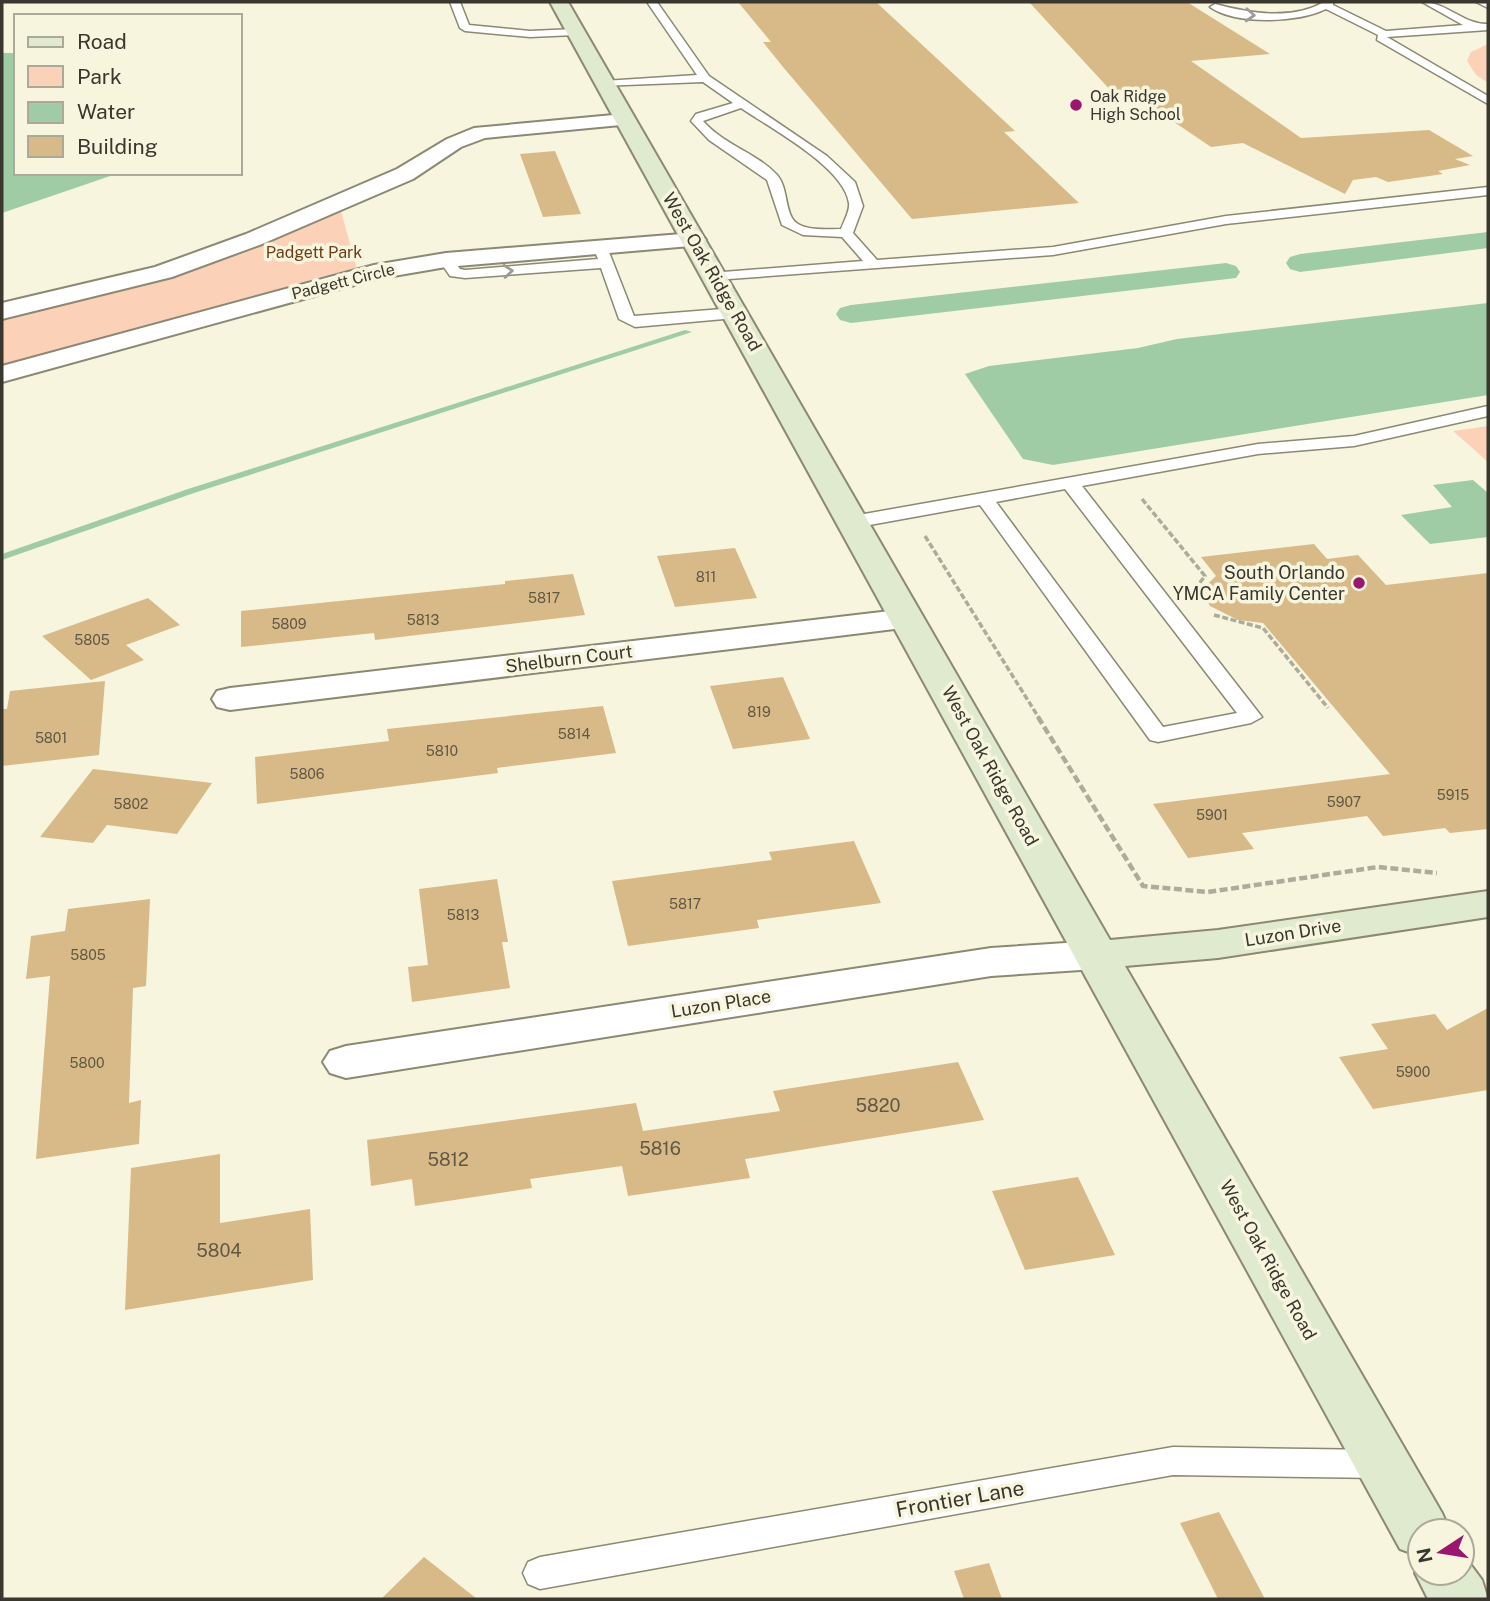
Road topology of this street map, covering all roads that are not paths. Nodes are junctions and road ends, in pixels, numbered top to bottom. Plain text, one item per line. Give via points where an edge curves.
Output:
1 (455, 2) edge
2 (559, 2) edge
3 (652, 2) edge
4 (1427, 2) edge
5 (1481, 2) edge
6 (1210, 4) edge
7 (1327, 4) edge
8 (1488, 5) edge
9 (1274, 6) dead end
10 (1286, 15) junction
11 (1482, 27) edge
12 (575, 32) junction
13 (1384, 34) junction
14 (705, 78) junction
15 (604, 84) junction
16 (1488, 102) edge
17 (742, 104) junction
18 (625, 120) junction
19 (1488, 191) edge
20 (845, 233) junction
21 (694, 240) junction
22 (603, 255) junction
23 (873, 264) junction
24 (715, 276) junction
25 (2, 311) edge
26 (735, 313) junction
27 (2, 374) edge
28 (1488, 411) edge
29 (1070, 483) junction
30 (984, 498) junction
31 (853, 522) junction
32 (907, 620) junction
33 (230, 699) dead end
34 (1488, 904) edge
35 (1096, 955) junction
36 (346, 1062) dead end
37 (1382, 1464) junction
38 (1413, 1517) edge
39 (540, 1573) dead end

1 - 12 lane via 465,28 530,34
2 - 12 main road, West Oak Ridge Road
3 - 14 lane
4 - 11 lane
5 - 8 lane
6 -> 10 lane via 1245,16
7 - 10 lane via 1308,13
7 - 13 lane
9 - 10 lane
11 - 13 lane
12 - 15 main road, West Oak Ridge Road
13 - 16 lane via 1381,38
14 - 15 lane
14 - 17 lane
15 - 18 main road, West Oak Ridge Road
17 - 20 lane via 823,159 850,184 856,206
17 - 20 lane via 697,121 712,137 773,178 783,196 789,224 800,230
18 - 21 main road, West Oak Ridge Road
18 - 25 street via 481,132 405,174 215,253 163,272
19 - 23 lane via 1226,220 1053,251
20 - 23 lane
21 - 22 street, Padgett Circle
21 - 24 main road, West Oak Ridge Road
22 - 26 lane via 627,320
22 - 27 street, Padgett Circle via 446,260 374,272
23 - 24 lane
24 - 26 main road, West Oak Ridge Road
26 - 31 main road, West Oak Ridge Road
28 - 29 lane via 1354,442 1258,449
29 - 30 lane
29 - 30 lane via 1251,717 1158,735
30 - 31 lane
31 - 32 main road, West Oak Ridge Road
32 - 33 street, Shelburn Court
32 - 35 main road, West Oak Ridge Road
34 - 35 main road, Luzon Drive via 1218,944
35 - 36 street, Luzon Place via 991,962
35 - 37 main road, West Oak Ridge Road
37 - 38 main road, West Oak Ridge Road
37 - 39 lane, Frontier Lane via 1173,1461

